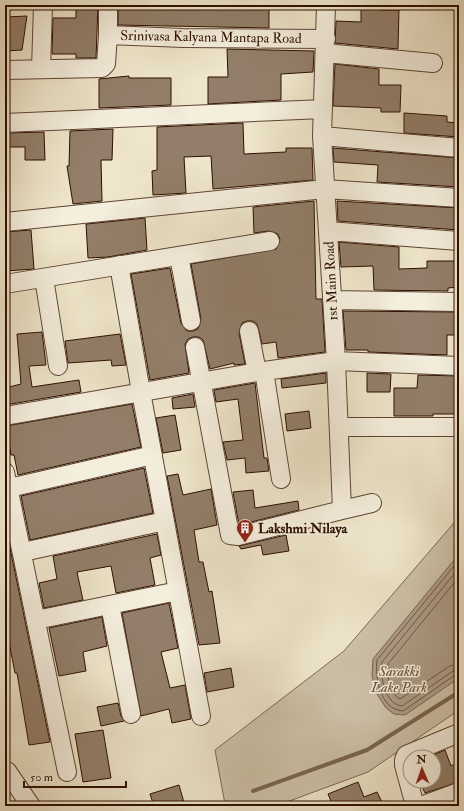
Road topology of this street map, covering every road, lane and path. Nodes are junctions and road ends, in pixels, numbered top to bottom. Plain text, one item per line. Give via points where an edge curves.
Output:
1 (43, 5) edge
2 (108, 5) edge
3 (326, 5) edge
4 (108, 35) junction
5 (325, 46) junction
6 (433, 63) dead end
7 (41, 69) junction
8 (5, 70) edge
9 (323, 109) junction
10 (5, 123) edge
11 (322, 136) junction
12 (459, 148) edge
13 (325, 189) junction
14 (459, 198) edge
15 (5, 222) edge
16 (328, 231) junction
17 (270, 241) dead end
18 (459, 241) edge
19 (179, 256) junction
20 (119, 266) junction
21 (44, 278) junction
22 (5, 284) edge
23 (332, 300) junction
24 (459, 302) edge
25 (191, 321) dead end
26 (249, 331) dead end
27 (195, 347) dead end
28 (336, 361) junction
29 (58, 366) dead end
30 (459, 366) edge
31 (261, 372) junction
32 (202, 382) junction
33 (141, 392) junction
34 (5, 416) edge
35 (339, 427) junction
36 (458, 427) edge
37 (153, 455) junction
38 (281, 479) dead end
39 (7, 480) edge
40 (372, 503) dead end
41 (342, 510) junction
42 (165, 521) junction
43 (23, 552) junction
44 (178, 590) junction
45 (110, 605) junction
46 (36, 620) junction
47 (131, 714) dead end
48 (201, 716) dead end
49 (459, 734) edge
50 (7, 771) dead end
51 (67, 772) dead end
52 (459, 792) edge
53 (31, 806) edge
54 (415, 806) edge
55 (420, 806) edge

1 - 7 street
2 - 4 street
3 - 5 street, 1st Main Road
4 - 5 street, Srinivasa Kalyana Mantapa Road
4 - 7 street, Srinivasa Kalyana Mantapa Road via 106,64 102,68
5 - 6 street, Srinivasa Kalyana Mantapa Road
5 - 9 street, 1st Main Road
7 - 8 street, Srinivasa Kalyana Mantapa Road
9 - 10 street
9 - 11 street, 1st Main Road
11 - 12 street
11 - 13 street, 1st Main Road
13 - 14 street
13 - 15 street
13 - 16 street, 1st Main Road
16 - 18 street
16 - 23 street, 1st Main Road
17 - 19 street
19 - 20 street
19 - 25 street
20 - 21 street
20 - 33 street
21 - 22 street
21 - 29 street
23 - 24 street
23 - 28 street, 1st Main Road
26 - 31 street
27 - 32 street
28 - 30 street
28 - 31 street
28 - 35 street, 1st Main Road
31 - 32 street
31 - 38 street
32 - 33 street
32 - 41 street via 230,535 238,536
33 - 34 street
33 - 37 street
35 - 36 street
35 - 41 street, 1st Main Road
37 - 39 street
37 - 42 street
39 - 43 street
40 - 41 street
42 - 43 street
42 - 44 street
43 - 46 street
44 - 45 street
44 - 48 street
45 - 46 street
45 - 47 street
46 - 51 street
49 - 54 street via 406,755 404,765
50 - 53 street
52 - 55 street

